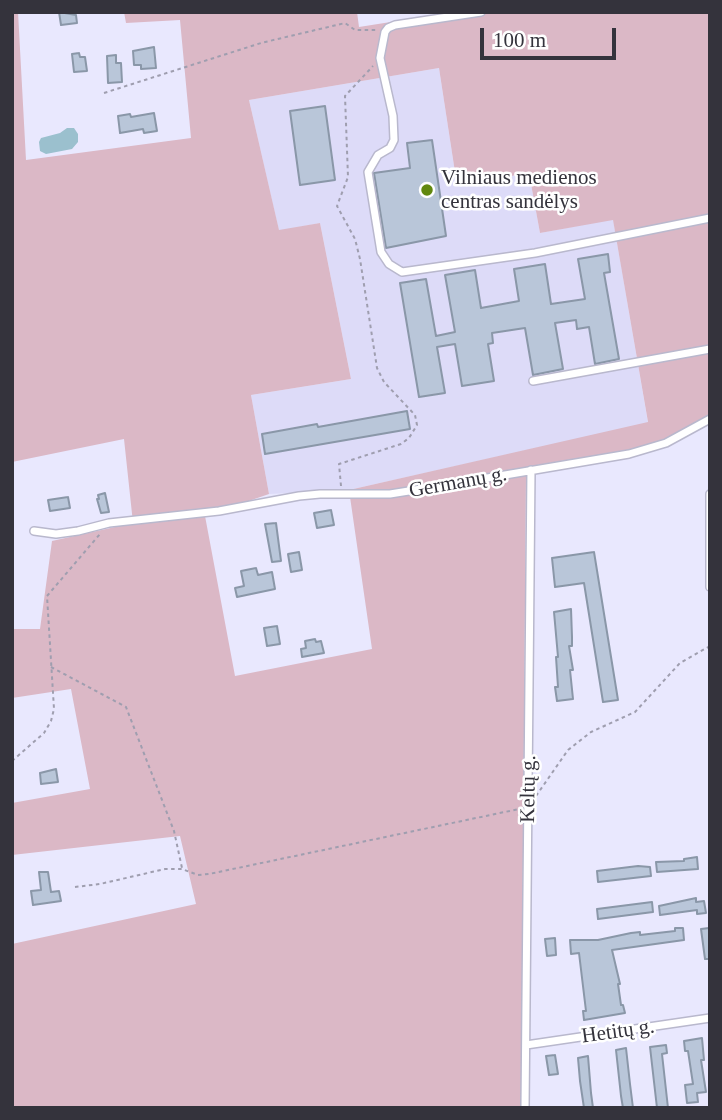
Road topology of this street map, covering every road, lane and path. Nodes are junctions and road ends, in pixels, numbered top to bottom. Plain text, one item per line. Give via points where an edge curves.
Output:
1 (481, 12) edge
2 (388, 28) junction
3 (380, 58) junction
4 (104, 93) dead end
5 (710, 218) edge
6 (710, 349) edge
7 (533, 380) dead end
8 (710, 419) edge
9 (531, 470) junction
10 (342, 494) junction
11 (710, 494) edge
12 (109, 523) junction
13 (34, 531) dead end
14 (710, 587) edge
15 (710, 646) edge
16 (51, 667) junction
17 (12, 761) edge
18 (528, 807) junction
19 (182, 869) junction
20 (75, 887) dead end
21 (710, 1018) edge
22 (526, 1045) junction
23 (525, 1108) edge

1 - 2 street
2 - 3 street
2 - 4 path via 371,32 345,23 261,43
3 - 5 street via 394,140 368,172 381,252 397,270 536,253
3 - 10 path via 345,96 348,177 337,206 360,259 377,368 415,415 417,425 401,444 339,464
6 - 7 street
8 - 9 street, Germanų g. via 648,449
9 - 10 street, Germanų g. via 390,494
9 - 18 street, Keltų g.
10 - 12 street, Germanų g.
11 - 14 street
12 - 13 street, Germanų g. via 57,534
12 - 16 path via 47,596
15 - 18 path via 680,663 635,712 591,732 568,750
16 - 17 path via 51,721
16 - 19 path via 126,707 174,831
18 - 19 path via 209,874
18 - 22 street, Keltų g.
19 - 20 path
21 - 22 street, Hetitų g.
22 - 23 street, Keltų g.

